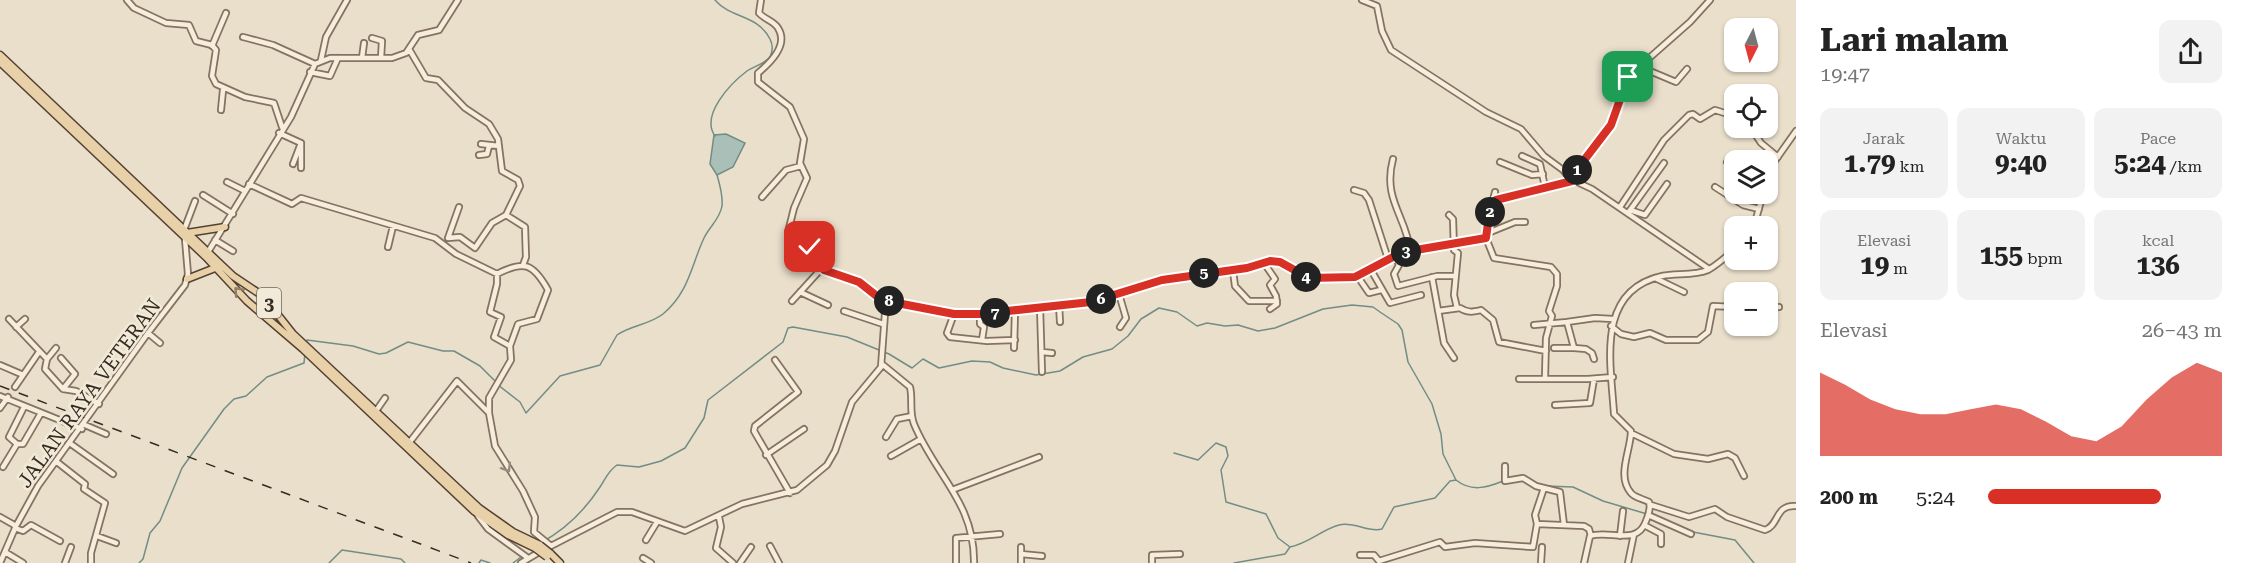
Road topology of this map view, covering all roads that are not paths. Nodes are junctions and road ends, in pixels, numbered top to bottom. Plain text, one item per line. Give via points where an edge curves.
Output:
1 (127, 0) edge
2 (347, 0) edge
3 (458, 0) edge
4 (761, 0) edge
5 (1362, 0) edge
6 (1383, 0) edge
7 (1710, 0) edge
8 (1377, 6) junction
9 (226, 13) dead end
10 (243, 36) dead end
11 (372, 38) dead end
12 (364, 43) dead end
13 (212, 45) junction
14 (409, 49) junction
15 (0, 55) edge
16 (338, 58) junction
17 (362, 58) junction
18 (381, 58) junction
19 (321, 60) junction
20 (0, 62) edge
21 (315, 64) junction
22 (1638, 66) junction
23 (1687, 69) dead end
24 (310, 72) junction
25 (223, 90) junction
26 (221, 110) dead end
27 (1724, 113) edge
28 (282, 127) junction
29 (1796, 131) edge
30 (279, 134) junction
31 (1758, 138) edge
32 (301, 143) junction
33 (481, 144) dead end
34 (489, 146) junction
35 (499, 146) junction
36 (1770, 150) edge
37 (478, 155) dead end
38 (1522, 156) dead end
39 (1778, 157) edge
40 (1393, 159) dead end
41 (1500, 162) dead end
42 (293, 164) dead end
43 (1664, 164) dead end
44 (801, 166) junction
45 (301, 168) dead end
46 (1543, 174) junction
47 (1571, 180) junction
48 (227, 182) dead end
49 (249, 184) junction
50 (1667, 184) dead end
51 (134, 186) junction
52 (1545, 186) junction
53 (1715, 187) dead end
54 (1354, 190) dead end
55 (245, 191) junction
56 (1495, 192) dead end
57 (203, 195) dead end
58 (762, 197) dead end
59 (195, 201) dead end
60 (1492, 204) junction
61 (1760, 204) edge
62 (459, 207) dead end
63 (1620, 207) junction
64 (1759, 209) junction
65 (1629, 211) junction
66 (233, 214) junction
67 (506, 214) junction
68 (1449, 215) dead end
69 (1757, 216) edge
70 (1525, 222) dead end
71 (393, 226) junction
72 (225, 227) junction
73 (185, 234) junction
74 (1487, 235) junction
75 (448, 238) junction
76 (215, 240) junction
77 (443, 243) junction
78 (1453, 244) junction
79 (388, 247) dead end
80 (233, 251) dead end
81 (1410, 251) junction
82 (208, 252) junction
83 (1395, 256) junction
84 (1724, 258) edge
85 (1388, 259) junction
86 (1264, 263) junction
87 (523, 265) junction
88 (215, 268) junction
89 (822, 268) junction
90 (1709, 269) junction
91 (1371, 270) junction
92 (1233, 271) junction
93 (497, 274) junction
94 (1455, 276) junction
95 (1358, 277) junction
96 (1432, 277) junction
97 (1655, 278) junction
98 (188, 279) junction
99 (1381, 291) junction
100 (800, 292) junction
101 (1684, 292) dead end
102 (1119, 294) junction
103 (1421, 295) dead end
104 (886, 300) junction
105 (792, 301) dead end
106 (1277, 301) junction
107 (1059, 304) junction
108 (828, 305) dead end
109 (1040, 307) junction
110 (1724, 307) edge
111 (1457, 308) junction
112 (1270, 309) dead end
113 (844, 311) dead end
114 (1015, 311) junction
115 (1438, 311) junction
116 (954, 314) junction
117 (980, 314) junction
118 (9, 319) dead end
119 (25, 319) dead end
120 (1613, 319) junction
121 (1060, 321) dead end
122 (1568, 322) junction
123 (1548, 323) junction
124 (884, 324) junction
125 (1534, 325) dead end
126 (1611, 326) junction
127 (16, 327) junction
128 (1120, 327) dead end
129 (148, 333) junction
130 (982, 340) junction
131 (1015, 340) junction
132 (160, 343) dead end
133 (510, 346) junction
134 (56, 348) dead end
135 (1014, 348) dead end
136 (1554, 348) dead end
137 (1574, 348) junction
138 (1546, 351) junction
139 (39, 352) junction
140 (1042, 352) junction
141 (1052, 353) dead end
142 (61, 358) dead end
143 (1454, 358) dead end
144 (47, 359) junction
145 (1594, 359) dead end
146 (775, 360) dead end
147 (882, 364) junction
148 (0, 365) edge
149 (1042, 372) dead end
150 (21, 374) junction
151 (1613, 377) junction
152 (1545, 378) junction
153 (337, 379) junction
154 (1519, 379) dead end
155 (1594, 379) junction
156 (15, 387) dead end
157 (63, 390) junction
158 (0, 396) edge
159 (7, 398) junction
160 (386, 398) dead end
161 (99, 404) junction
162 (1555, 405) dead end
163 (24, 407) junction
164 (0, 408) edge
165 (376, 411) junction
166 (41, 413) junction
167 (489, 413) junction
168 (912, 416) junction
169 (83, 427) junction
170 (804, 429) dead end
171 (106, 434) dead end
172 (1631, 434) junction
173 (886, 437) dead end
174 (921, 439) junction
175 (409, 443) junction
176 (71, 444) junction
177 (16, 445) junction
178 (766, 455) junction
179 (891, 456) dead end
180 (1039, 457) dead end
181 (57, 462) junction
182 (1505, 466) dead end
183 (3, 467) dead end
184 (113, 474) dead end
185 (1744, 476) dead end
186 (1544, 488) junction
187 (952, 490) junction
188 (790, 493) junction
189 (1651, 505) junction
190 (1796, 506) edge
191 (474, 511) junction
192 (1623, 511) dead end
193 (1648, 515) junction
194 (0, 517) edge
195 (719, 517) junction
196 (657, 522) junction
197 (1537, 524) junction
198 (1564, 525) junction
199 (1644, 525) junction
200 (15, 527) junction
201 (1000, 534) dead end
202 (1634, 534) junction
203 (1691, 534) dead end
204 (97, 536) junction
205 (1591, 536) junction
206 (1620, 536) junction
207 (973, 537) junction
208 (646, 540) dead end
209 (60, 541) dead end
210 (116, 543) dead end
211 (541, 544) junction
212 (1660, 544) dead end
213 (770, 546) dead end
214 (71, 547) dead end
215 (751, 547) dead end
216 (1021, 547) dead end
217 (1542, 548) dead end
218 (5, 552) junction
219 (549, 552) junction
220 (1021, 554) junction
221 (1180, 554) dead end
222 (1360, 555) dead end
223 (1042, 556) dead end
224 (528, 558) junction
225 (644, 558) dead end
226 (0, 563) edge
227 (23, 563) edge
228 (65, 563) edge
229 (91, 563) edge
230 (521, 563) edge
231 (553, 563) edge
232 (560, 563) edge
233 (651, 563) edge
234 (733, 563) edge
235 (740, 563) edge
236 (779, 563) edge
237 (956, 563) edge
238 (974, 563) edge
239 (1021, 563) edge
240 (1152, 563) edge
241 (1542, 563) edge
242 (1584, 563) edge
243 (1628, 563) edge

1 - 13 street via 134,8 166,23 188,25 196,41
2 - 19 street via 326,37
3 - 14 street via 440,29 418,35
4 - 44 street via 759,13 777,26 780,38 771,63 758,73 758,82 790,107 804,140
5 - 8 street
6 - 8 street
7 - 22 street via 1686,27
8 - 47 street via 1389,49 1486,112 1521,129
9 - 13 street
10 - 21 street
11 - 18 street via 381,40
12 - 17 street
13 - 25 street via 217,53 213,81
14 - 18 street via 392,58
14 - 35 street via 426,78 438,80 465,108 489,124
15 - 51 main road, 3
16 - 17 street
16 - 19 street
16 - 24 street via 330,76
17 - 18 street
19 - 21 street
20 - 51 main road, 3
21 - 24 street
22 - 23 street via 1676,82
22 - 47 street via 1626,80 1611,125
24 - 28 street via 291,117
25 - 26 street
25 - 28 street via 274,103
27 - 63 street via 1715,110 1700,119 1691,114 1683,120 1664,140
28 - 30 street
29 - 39 street
30 - 32 street
30 - 49 street
31 - 36 street
32 - 42 street
32 - 45 street
33 - 34 street
34 - 35 street
34 - 37 street via 487,153
35 - 67 street via 502,171 518,180 520,186
38 - 46 street via 1540,164
40 - 81 street via 1392,198
41 - 46 street via 1532,175
43 - 65 street
44 - 58 street via 786,170
44 - 89 street via 807,180 788,232 818,252
46 - 52 street
47 - 52 street
47 - 63 street
48 - 55 street
49 - 55 street
49 - 71 street via 292,204 301,198
50 - 65 street via 1645,215
51 - 73 main road, 3
52 - 60 street via 1500,198
53 - 64 street via 1743,205
54 - 85 street via 1369,200
55 - 66 street
56 - 60 street
57 - 66 street
59 - 73 street
60 - 74 street
61 - 64 street
62 - 75 street
63 - 65 street
64 - 69 street
65 - 90 street
66 - 72 street
67 - 75 street via 492,223 475,248 460,237
67 - 87 street via 525,227
68 - 78 street via 1453,219
70 - 74 street via 1515,222
71 - 77 street
71 - 79 street
72 - 73 main road
72 - 76 street
73 - 82 main road, 3
73 - 88 main road, 3
73 - 98 street
74 - 78 street
74 - 123 street via 1494,258 1555,270 1558,279
75 - 77 street
76 - 80 street
76 - 82 street
77 - 93 street via 456,254
78 - 81 street
78 - 94 street via 1458,253
81 - 83 street
82 - 153 main road, 3 via 233,276 263,296 292,334
83 - 85 street
83 - 96 street via 1399,265 1394,274 1398,286
84 - 90 street
85 - 91 street
86 - 92 street
86 - 95 street via 1276,261 1309,278
86 - 106 street via 1275,279 1270,285
87 - 93 street
87 - 133 street via 538,274 548,292 537,320 518,324
88 - 98 main road
153 -> 88 main road, 3
89 - 100 street
89 - 104 street via 859,282
90 - 97 street
91 - 95 street
91 - 99 street
92 - 102 street via 1162,280
92 - 106 street via 1235,286 1249,301
93 - 133 street via 490,312 501,317 494,338
94 - 96 street
94 - 111 street
95 - 99 street via 1369,293
96 - 115 street
97 - 101 street
97 - 120 street via 1630,294
98 - 129 street, JALAN RAYA VETERAN
99 - 103 street via 1392,303
100 - 105 street
100 - 108 street
102 - 107 street via 1091,302
102 - 128 street via 1126,318
104 - 116 street
104 - 124 street
106 - 112 street
107 - 109 street
107 - 121 street
109 - 114 street
109 - 140 street
110 - 126 street via 1713,306 1708,332 1698,340 1666,340 1650,333 1634,337
111 - 115 street
111 - 138 street via 1473,313 1481,310 1492,318 1499,342
113 - 124 street
114 - 117 street
114 - 131 street
115 - 143 street via 1444,343
116 - 117 street
116 - 130 street via 947,335
117 - 130 street
118 - 127 street
119 - 127 street
120 - 122 street
120 - 126 street
122 - 123 street
122 - 137 street
123 - 125 street
123 - 138 street
124 - 147 street
126 - 151 street
127 - 139 street
129 - 132 street
129 - 161 street, JALAN RAYA VETERAN
130 - 131 street
131 - 135 street
133 - 167 street via 510,364 489,398
134 - 144 street
136 - 137 street
137 - 145 street via 1587,349
138 - 152 street
139 - 144 street
139 - 150 street
140 - 141 street
140 - 149 street
142 - 157 street via 75,374
144 - 157 street via 45,369
146 - 178 street via 798,390 753,428
147 - 168 street via 910,387
147 - 188 street via 852,402 830,460 804,486
148 - 150 street
150 - 156 street
151 - 155 street
151 - 172 street via 1615,416
152 - 154 street
152 - 155 street
153 - 165 main road, 3
153 - 191 main road, 3
155 - 162 street via 1590,403
157 - 161 street via 76,391
158 - 159 street
159 - 163 street
159 - 164 street
160 - 165 street
161 - 169 street, JALAN RAYA VETERAN
163 - 166 street
163 - 177 street via 9,437
165 - 175 main road, 3
166 - 169 street
166 - 177 street via 23,444
167 - 175 street via 458,381
167 -> 211 street via 495,446 536,517 534,532
168 - 173 street via 897,419
168 - 174 street
169 - 171 street
169 - 176 street, JALAN RAYA VETERAN
170 - 178 street
172 - 185 street via 1674,454 1708,459 1728,454 1735,458
172 - 189 street via 1625,464 1629,490
174 - 179 street
174 - 187 street
175 - 211 main road, 3 via 479,508 513,532
176 - 181 street, JALAN RAYA VETERAN
176 - 184 street
177 - 183 street
178 - 188 street
180 - 187 street
181 - 200 street, JALAN RAYA VETERAN
181 - 204 street via 85,484 84,489 103,501
182 - 186 street via 1505,481 1523,478
186 - 197 street via 1535,515
186 - 198 street via 1561,493
187 - 207 street
188 - 195 street via 748,502
189 - 190 street via 1689,517 1716,509 1727,518 1765,530 1772,526 1778,512
189 - 193 street
191 - 211 main road, 3 via 508,535
191 - 224 street via 488,529
192 - 206 street
193 - 199 street
193 - 203 street
194 - 200 street
195 - 196 street via 685,531
195 - 234 street via 716,548
196 - 208 street
196 - 219 street via 632,512 617,512
197 - 198 street
197 - 222 street via 1533,547 1483,543 1445,547 1440,542 1379,561 1374,555
198 - 205 street via 1587,528
199 - 202 street
199 - 212 street via 1661,534
200 - 209 street via 23,531 29,525
200 - 218 street, JALAN RAYA VETERAN
201 - 207 street
202 - 206 street
202 - 243 street
204 - 210 street
204 - 229 street
205 - 206 street
205 - 242 street
207 - 237 street via 956,539
207 - 238 street
211 - 219 main road, 3, bridge
211 - 219 street
213 - 236 street
214 - 228 street
215 - 235 street
216 - 220 street
217 - 241 street
218 - 226 street, JALAN RAYA VETERAN
218 - 227 street
219 - 224 street
219 - 231 main road, 3
219 - 232 main road, 3
220 - 223 street
220 - 239 street
221 - 240 street via 1152,555
224 - 230 street
225 - 233 street

